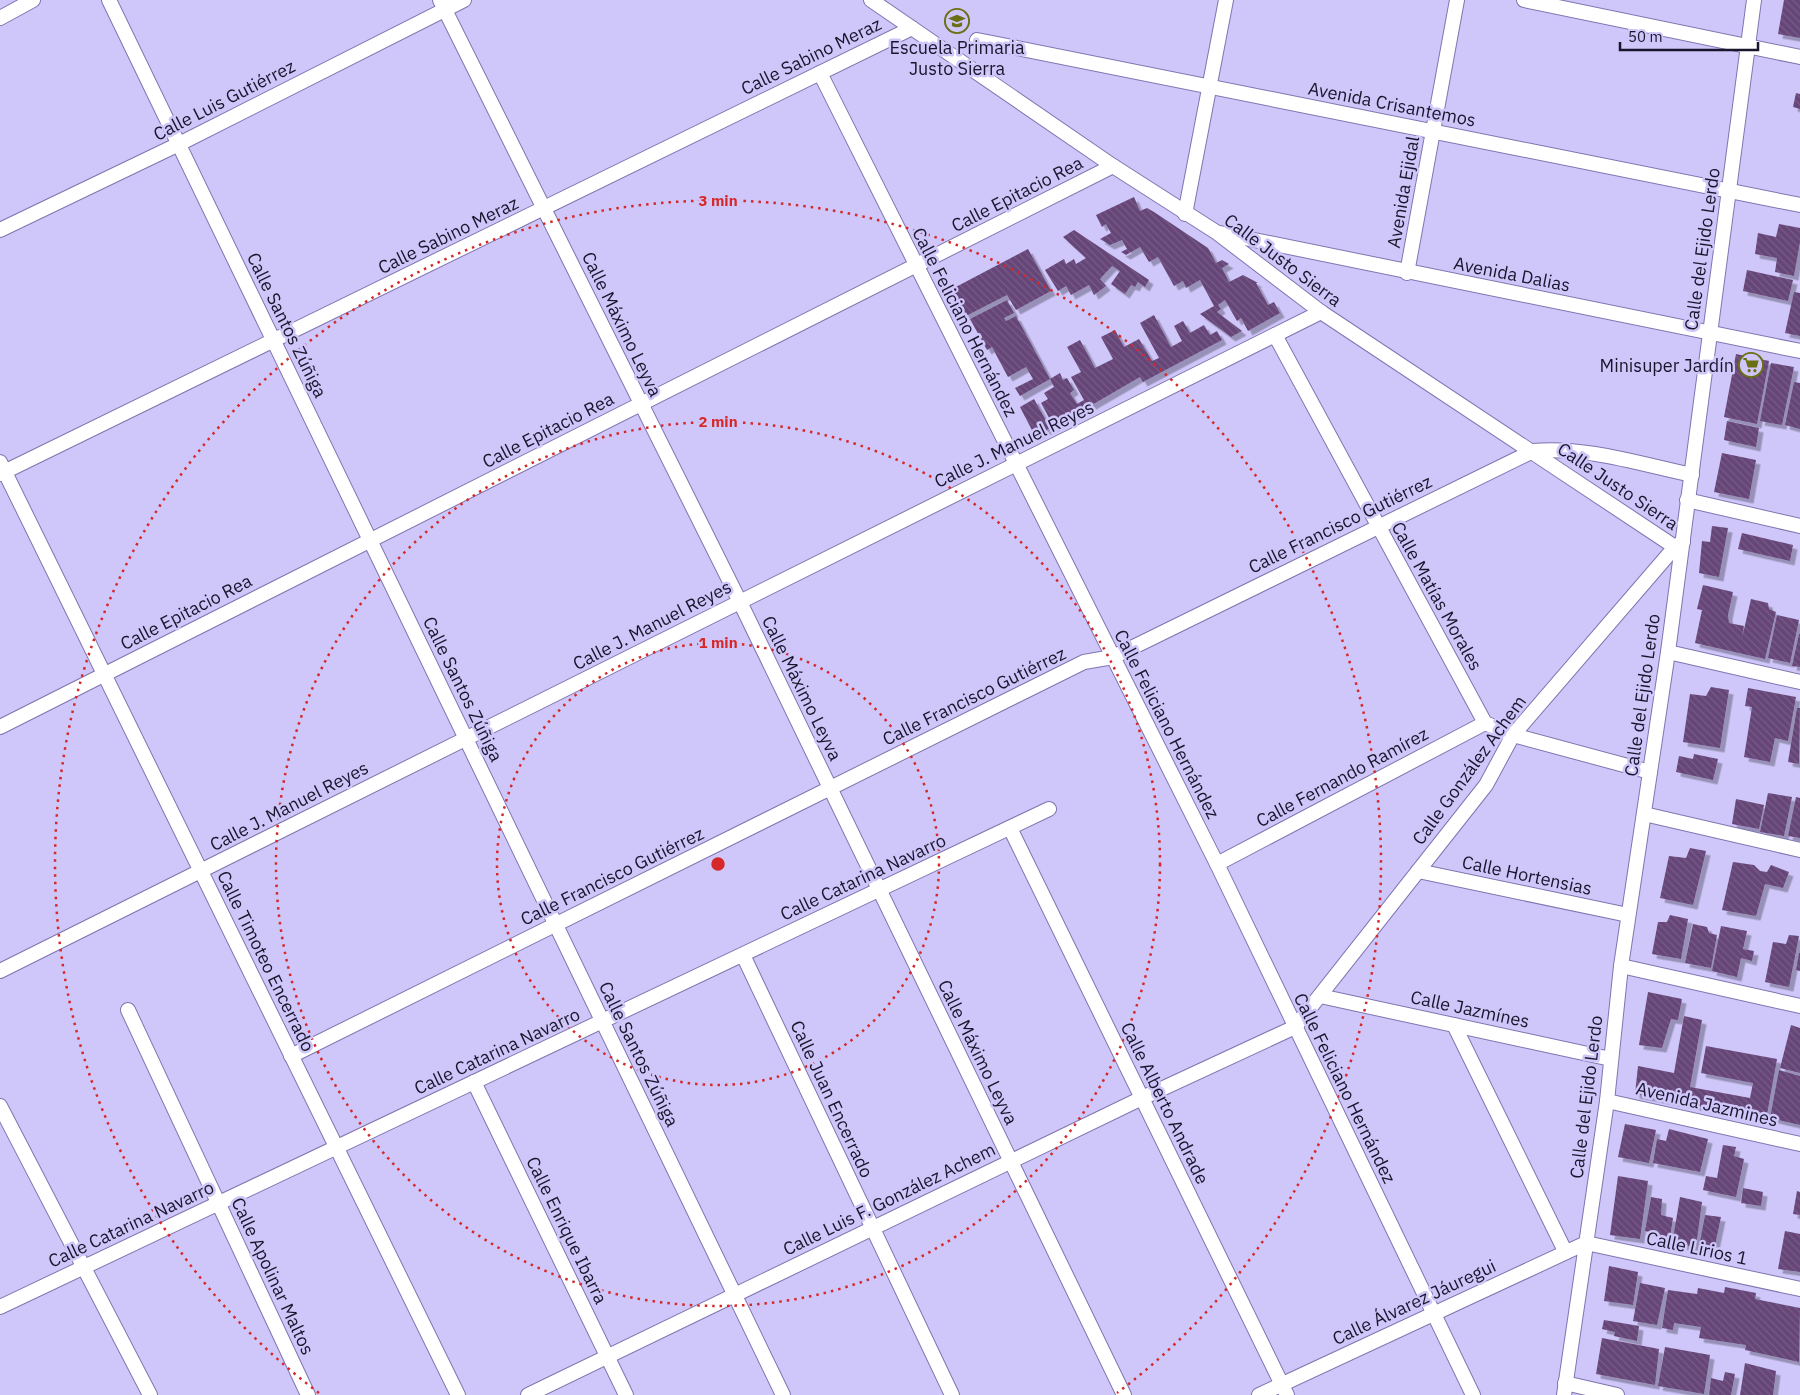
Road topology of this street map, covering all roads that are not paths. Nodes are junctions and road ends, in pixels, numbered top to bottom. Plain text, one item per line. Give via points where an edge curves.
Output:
1 (33, 0) edge
2 (109, 0) edge
3 (464, 0) edge
4 (871, 0) edge
5 (1226, 0) edge
6 (1457, 0) edge
7 (1524, 0) edge
8 (1754, 0) edge
9 (442, 5) edge
10 (0, 17) edge
11 (912, 28) junction
12 (977, 40) dead end
13 (1748, 46) junction
14 (1800, 56) edge
15 (820, 73) junction
16 (1209, 86) junction
17 (1433, 131) junction
18 (179, 144) junction
19 (1113, 166) junction
20 (1729, 190) junction
21 (1800, 205) edge
22 (544, 209) junction
23 (1185, 214) junction
24 (0, 230) edge
25 (1216, 232) junction
26 (916, 266) junction
27 (1407, 273) junction
28 (1321, 312) junction
29 (1710, 332) junction
30 (1275, 335) junction
31 (274, 341) junction
32 (1800, 351) edge
33 (641, 404) junction
34 (1533, 451) junction
35 (1016, 464) junction
36 (2, 469) edge
37 (1692, 475) junction
38 (1687, 500) junction
39 (1800, 526) edge
40 (1377, 527) junction
41 (370, 541) junction
42 (1679, 544) junction
43 (740, 602) junction
44 (1668, 652) junction
45 (1113, 657) junction
46 (104, 674) junction
47 (1800, 682) edge
48 (1485, 723) junction
49 (0, 727) edge
50 (1513, 735) junction
51 (466, 738) junction
52 (1650, 772) junction
53 (830, 788) junction
54 (1049, 809) dead end
55 (1644, 814) junction
56 (1010, 828) junction
57 (1800, 850) edge
58 (1217, 864) junction
59 (200, 871) junction
60 (1418, 871) junction
61 (879, 890) junction
62 (1628, 915) junction
63 (556, 925) junction
64 (743, 955) junction
65 (1621, 966) junction
66 (0, 971) edge
67 (1320, 996) junction
68 (1800, 1006) edge
69 (128, 1010) dead end
70 (602, 1021) junction
71 (1454, 1025) junction
72 (1295, 1027) junction
73 (291, 1056) junction
74 (1611, 1059) junction
75 (474, 1082) junction
76 (1142, 1098) junction
77 (1607, 1101) junction
78 (0, 1106) edge
79 (1800, 1144) edge
80 (336, 1148) junction
81 (1010, 1162) junction
82 (218, 1204) junction
83 (873, 1228) junction
84 (1586, 1244) junction
85 (1565, 1251) junction
86 (85, 1267) junction
87 (1800, 1289) edge
88 (734, 1295) junction
89 (0, 1307) edge
90 (1434, 1313) junction
91 (607, 1357) junction
92 (1564, 1389) edge
93 (1284, 1390) edge
94 (150, 1395) edge
95 (308, 1395) edge
96 (458, 1395) edge
97 (528, 1395) edge
98 (626, 1395) edge
99 (783, 1395) edge
100 (952, 1395) edge
101 (1124, 1395) edge
102 (1259, 1395) edge
103 (1473, 1395) edge
104 (1617, 1395) edge

1 - 10 street
2 - 18 street, Calle Santos Zúñiga
3 - 9 street, Calle Luis Gutiérrez
4 - 11 street, Calle Justo Sierra
5 - 16 street
6 - 17 street, Avenida Ejidal
7 - 13 street
8 - 13 street, Calle del Ejido Lerdo
9 - 18 street, Calle Luis Gutiérrez
9 - 22 street, Calle Máximo Leyva
11 - 15 street, Calle Sabino Meraz
11 - 19 street, Calle Justo Sierra
12 - 16 street, Avenida Crisantemos
13 - 14 street
13 - 20 street, Calle del Ejido Lerdo
15 - 22 street, Calle Sabino Meraz
15 - 26 street, Calle Feliciano Hernández
16 - 17 street, Avenida Crisantemos
16 - 23 street
17 - 20 street, Avenida Crisantemos
17 - 27 street, Avenida Ejidal
18 - 24 street, Calle Luis Gutiérrez
18 - 31 street, Calle Santos Zúñiga
19 - 23 street, Calle Justo Sierra
19 - 26 street, Calle Epitacio Rea
20 - 21 street, Avenida Crisantemos
20 - 29 street, Calle del Ejido Lerdo
22 - 31 street, Calle Sabino Meraz
22 - 33 street, Calle Máximo Leyva
23 - 25 street, Calle Justo Sierra
25 - 27 street, Avenida Dalias
25 - 28 street, Calle Justo Sierra
26 - 33 street, Calle Epitacio Rea
26 - 35 street, Calle Feliciano Hernández
27 - 29 street, Avenida Dalias
28 - 30 street, Calle J. Manuel Reyes
28 - 34 street, Calle Justo Sierra
29 - 32 street, Avenida Dalias
29 - 37 street, Calle del Ejido Lerdo
30 - 35 street, Calle J. Manuel Reyes
30 - 40 street, Calle Matías Morales
31 - 36 street, Calle Sabino Meraz
31 - 41 street, Calle Santos Zúñiga
33 - 41 street, Calle Epitacio Rea
33 - 43 street, Calle Máximo Leyva
34 - 37 street, Calle Francisco Gutiérrez via 1555,449 1594,454
34 - 40 street, Calle Francisco Gutiérrez
34 - 42 street, Calle Justo Sierra
35 - 43 street, Calle J. Manuel Reyes
35 - 45 street, Calle Feliciano Hernández
36 - 46 street, Calle Timoteo Encerrado
37 - 38 street, Calle del Ejido Lerdo
38 - 39 street
38 - 42 street, Calle del Ejido Lerdo
40 - 45 street, Calle Francisco Gutiérrez
40 - 48 street, Calle Matías Morales
41 - 46 street, Calle Epitacio Rea
41 - 51 street, Calle Santos Zúñiga
42 - 44 street, Calle del Ejido Lerdo
42 - 50 street, Calle González Achem
43 - 51 street, Calle J. Manuel Reyes
43 - 53 street, Calle Máximo Leyva
44 - 47 street
44 - 52 street, Calle del Ejido Lerdo
45 - 53 street, Calle Francisco Gutiérrez via 1084,662
45 - 58 street, Calle Feliciano Hernández
46 - 49 street, Calle Epitacio Rea
46 - 59 street, Calle Timoteo Encerrado
48 - 50 street
48 - 58 street, Calle Fernando Ramírez
50 - 52 street
50 - 60 street, Calle González Achem via 1486,785
51 - 59 street, Calle J. Manuel Reyes
51 - 63 street, Calle Santos Zúñiga
52 - 55 street, Calle del Ejido Lerdo
53 - 61 street, Calle Máximo Leyva
53 - 63 street, Calle Francisco Gutiérrez
54 - 56 street, Calle Catarina Navarro
55 - 57 street
55 - 62 street, Calle del Ejido Lerdo
56 - 61 street, Calle Catarina Navarro
56 - 76 street, Calle Alberto Andrade
58 - 72 street, Calle Feliciano Hernández
59 - 66 street, Calle J. Manuel Reyes
59 - 73 street, Calle Timoteo Encerrado
60 - 62 street, Calle Hortensias
60 - 67 street, Calle González Achem
61 - 64 street, Calle Catarina Navarro
61 - 81 street, Calle Máximo Leyva
62 - 65 street, Calle del Ejido Lerdo
63 - 70 street, Calle Santos Zúñiga
63 - 73 street, Calle Francisco Gutiérrez
64 - 70 street, Calle Catarina Navarro
64 - 83 street, Calle Juan Encerrado
65 - 68 street
65 - 74 street, Calle del Ejido Lerdo
67 - 71 street, Calle Jazmínes
67 - 72 street, Calle González Achem
69 - 82 street, Calle Apolinar Maltos
70 - 75 street, Calle Catarina Navarro
70 - 88 street, Calle Santos Zúñiga
71 - 74 street, Calle Jazmínes
71 - 85 street
72 - 76 street, Calle Luis F. González Achem
72 - 90 street, Calle Feliciano Hernández
73 - 80 street, Calle Timoteo Encerrado
74 - 77 street, Calle del Ejido Lerdo
75 - 80 street, Calle Catarina Navarro
75 - 91 street, Calle Enrique Ibarra
76 - 81 street, Calle Luis F. González Achem
76 - 93 street, Calle Alberto Andrade
77 - 79 street, Avenida Jazmines
77 - 84 street, Calle del Ejido Lerdo
78 - 86 street
80 - 82 street, Calle Catarina Navarro
80 - 96 street, Calle Timoteo Encerrado
81 - 83 street, Calle Luis F. González Achem
81 - 101 street, Calle Máximo Leyva
82 - 86 street, Calle Catarina Navarro
82 - 95 street, Calle Apolinar Maltos
83 - 88 street, Calle Luis F. González Achem
83 - 100 street, Calle Juan Encerrado
84 - 85 street, Calle Álvarez Jáuregui
84 - 87 street, Calle Lirios 1
84 - 92 street, Calle del Ejido Lerdo
85 - 90 street, Calle Álvarez Jáuregui
86 - 89 street, Calle Catarina Navarro
86 - 94 street
88 - 91 street, Calle Luis F. González Achem
88 - 99 street, Calle Santos Zúñiga
90 - 93 street, Calle Álvarez Jáuregui
90 - 103 street, Calle Feliciano Hernández
91 - 97 street, Calle Luis F. González Achem
91 - 98 street, Calle Enrique Ibarra
92 - 104 street
93 - 102 street, Calle Álvarez Jáuregui

